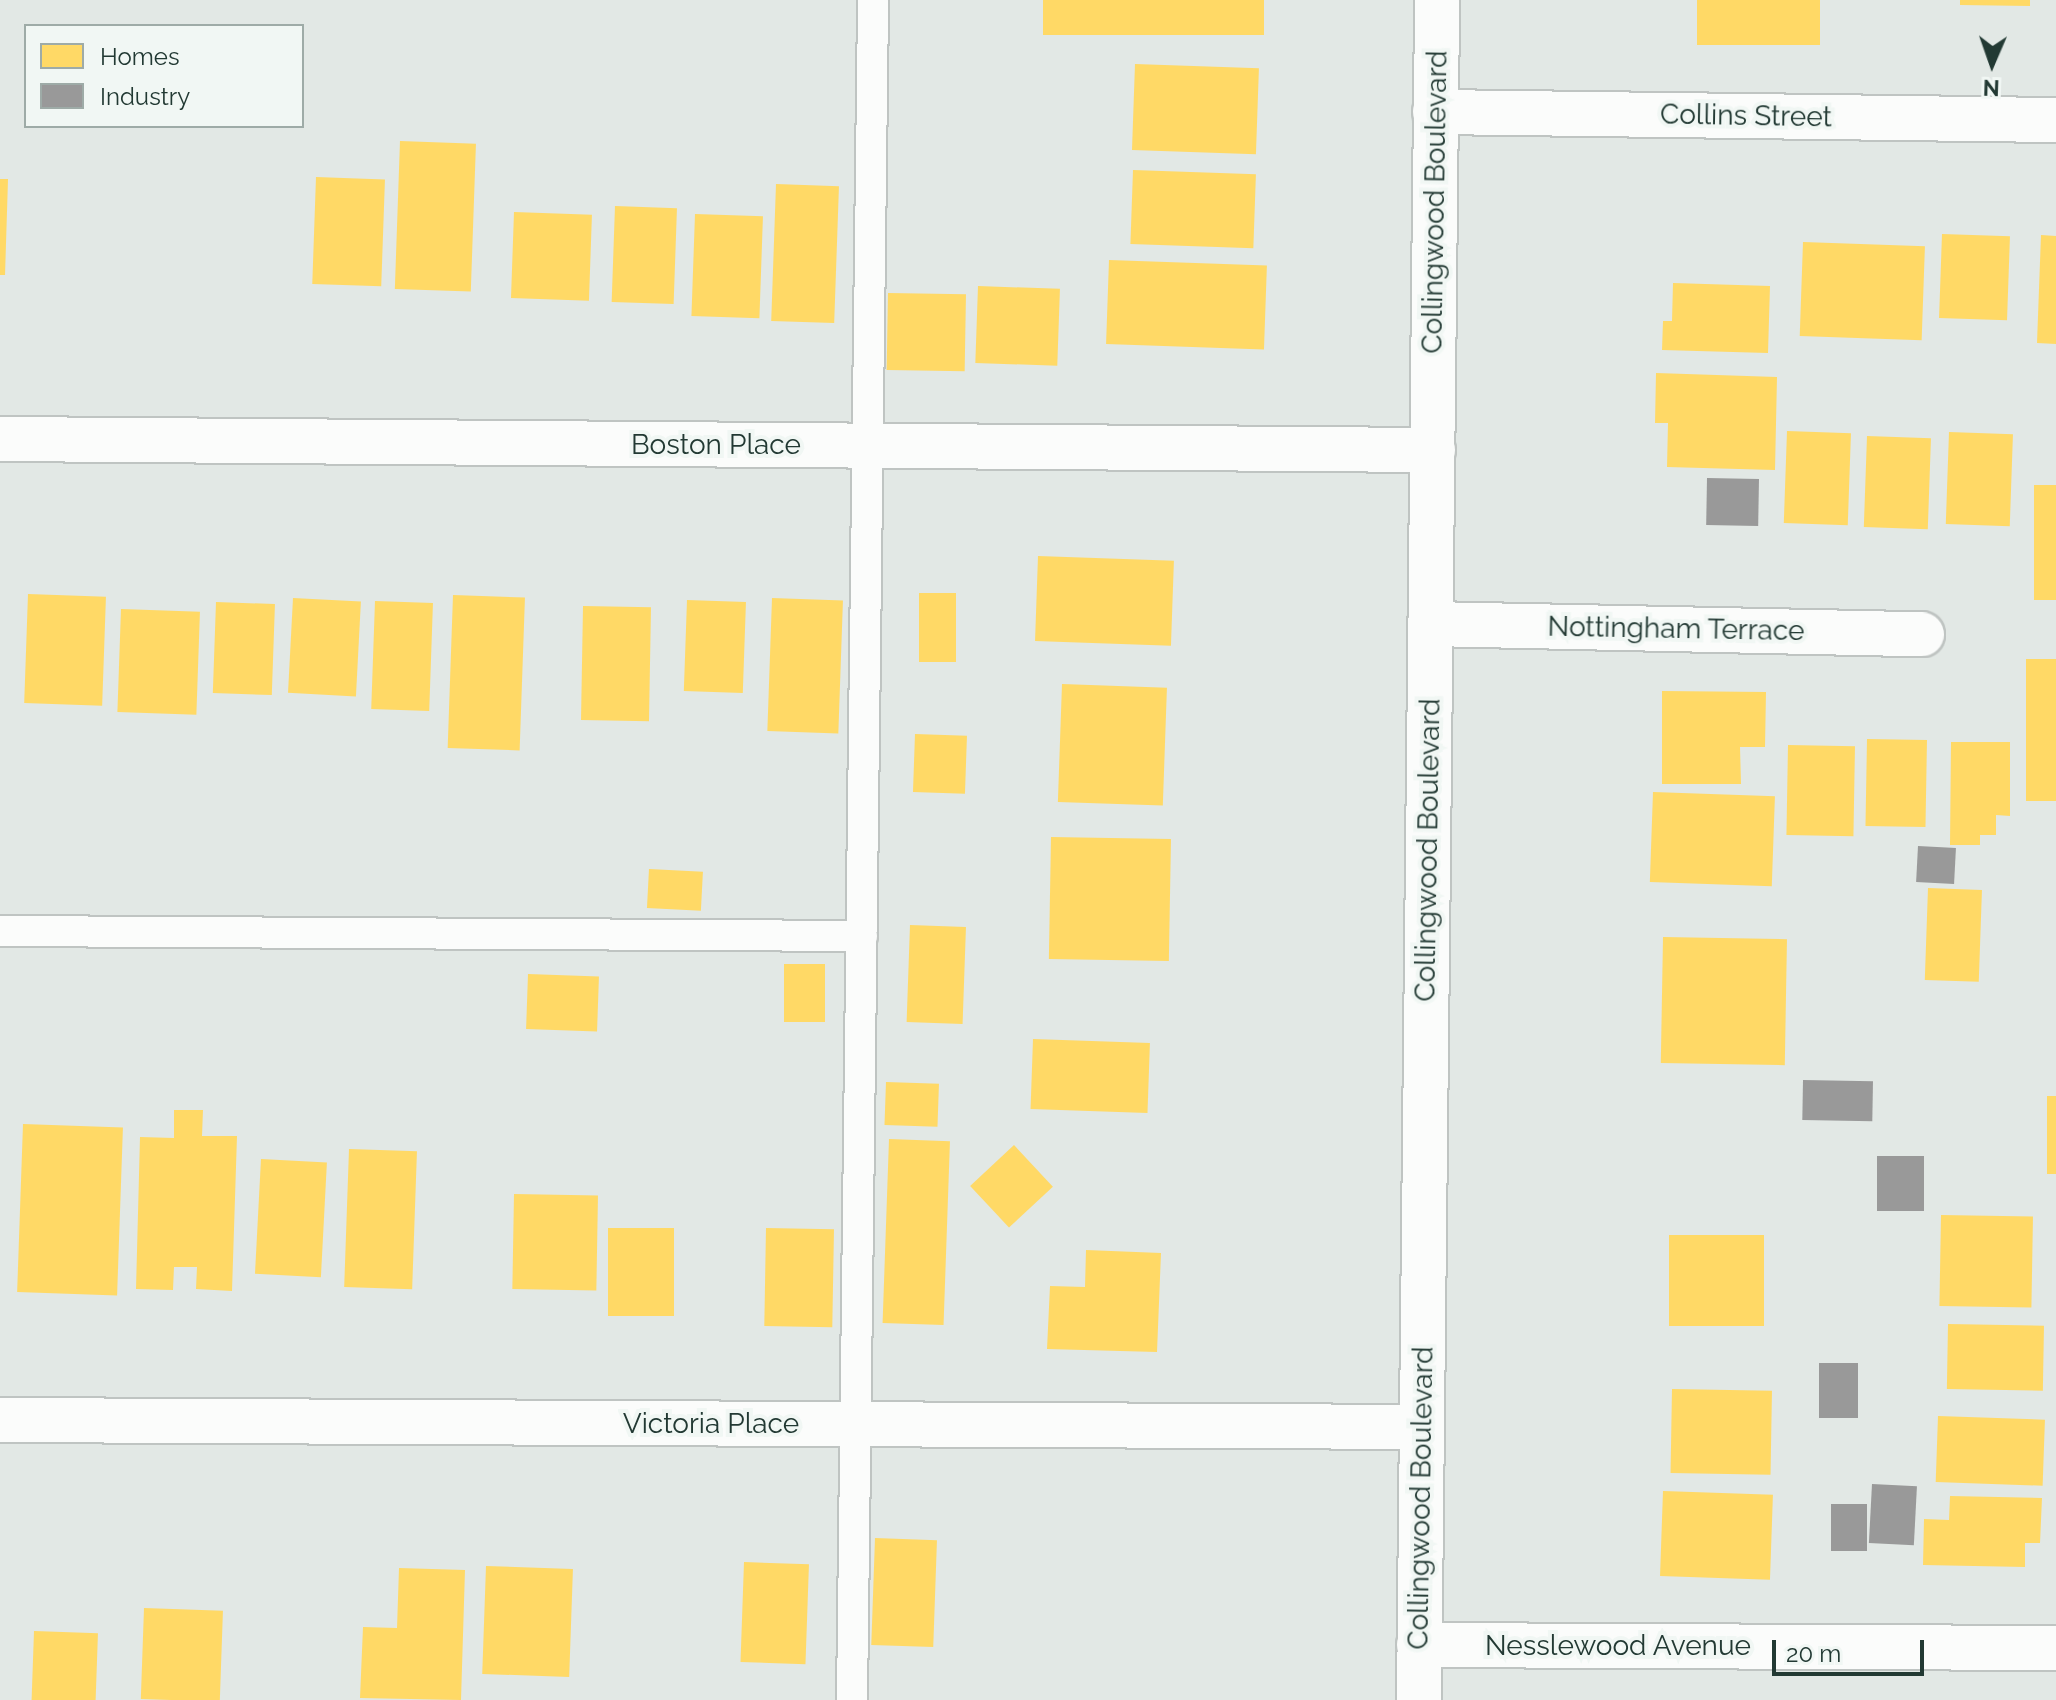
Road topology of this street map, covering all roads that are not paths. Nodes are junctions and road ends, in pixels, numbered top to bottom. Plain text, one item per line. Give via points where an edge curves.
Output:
1 (873, 0) edge
2 (1437, 0) edge
3 (1435, 112) junction
4 (2056, 120) edge
5 (0, 439) edge
6 (867, 446) junction
7 (1433, 450) junction
8 (1430, 624) junction
9 (1922, 634) dead end
10 (0, 931) edge
11 (862, 936) junction
12 (0, 1420) edge
13 (855, 1424) junction
14 (1421, 1427) junction
15 (1419, 1645) junction
16 (2056, 1648) edge
17 (852, 1700) edge
18 (1419, 1700) edge

1 - 6 lane
2 - 3 street, Collingwood Boulevard
3 - 4 street, Collins Street
3 - 7 street, Collingwood Boulevard
5 - 6 street, Boston Place
6 - 7 street, Boston Place
6 - 11 lane
7 - 8 street, Collingwood Boulevard
8 - 9 street, Nottingham Terrace
8 - 14 street, Collingwood Boulevard
10 - 11 lane
11 - 13 lane
12 - 13 street, Victoria Place
13 - 14 street, Victoria Place
13 - 17 lane
14 - 15 street, Collingwood Boulevard
15 - 16 street, Nesslewood Avenue
15 - 18 street, Collingwood Boulevard

